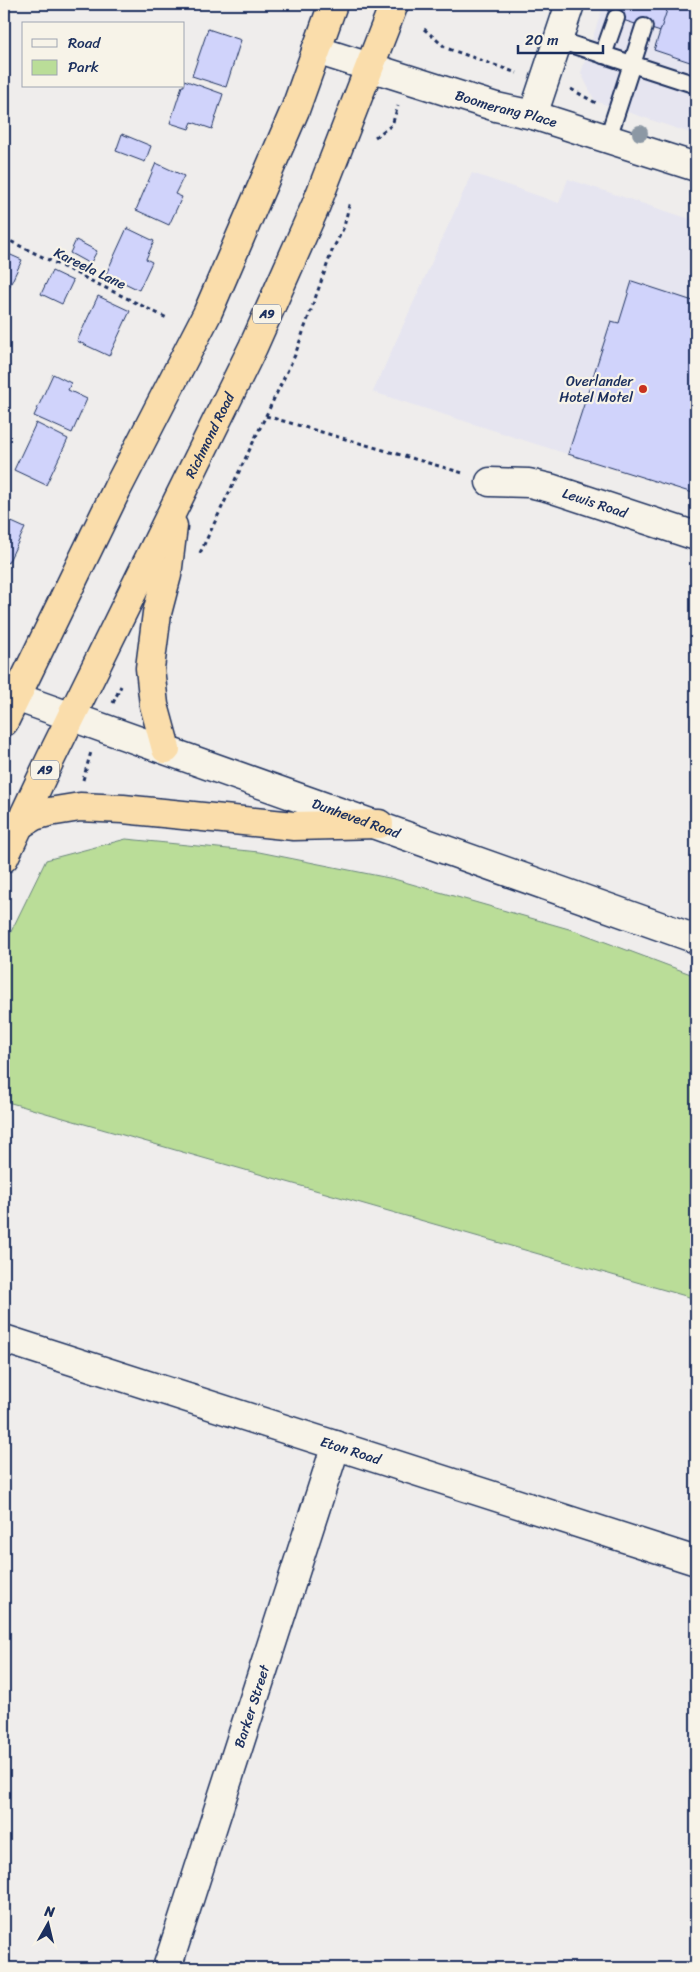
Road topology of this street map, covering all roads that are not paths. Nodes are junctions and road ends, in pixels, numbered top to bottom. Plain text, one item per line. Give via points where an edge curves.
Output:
1 (333, 4) edge
2 (394, 4) edge
3 (570, 4) edge
4 (616, 18) dead end
5 (644, 27) dead end
6 (558, 40) junction
7 (316, 50) junction
8 (603, 55) junction
9 (632, 64) junction
10 (370, 67) junction
11 (696, 85) edge
12 (533, 115) junction
13 (608, 138) junction
14 (696, 167) edge
15 (490, 482) road end
16 (175, 507) junction
17 (696, 536) edge
18 (16, 697) junction
19 (72, 716) junction
20 (4, 722) edge
21 (166, 749) junction
22 (20, 824) junction
23 (379, 824) junction
24 (4, 858) edge
25 (696, 939) edge
26 (4, 1340) edge
27 (336, 1445) junction
28 (696, 1561) edge
29 (167, 1968) edge

1 - 7 highway
2 - 10 highway, Richmond Road / A9
3 - 6 street
4 - 8 lane
5 - 9 lane
6 - 8 lane
6 - 12 street
7 - 10 street, Boomerang Place
7 - 18 highway via 295,110 206,314
8 - 9 lane
9 - 11 lane
9 - 13 lane
10 - 12 street, Boomerang Place via 496,107
10 - 16 highway, Richmond Road / A9 via 316,205 253,347
12 - 13 street, Boomerang Place
13 - 14 street, Boomerang Place
15 - 17 street, Lewis Road via 529,483 550,488
16 - 19 highway, Richmond Road / A9
16 - 21 highway via 167,575 157,613 150,663 154,705
18 - 19 street, Dunheved Road
18 - 20 highway
19 - 21 street, Dunheved Road
19 - 22 highway, Richmond Road / A9
21 - 23 street, Dunheved Road
22 - 23 highway via 34,816 80,807 294,826
22 - 24 highway, Richmond Road / A9
23 - 25 street, Dunheved Road
26 - 27 street, Eton Road
27 - 28 street, Eton Road
27 - 29 street, Barker Street

